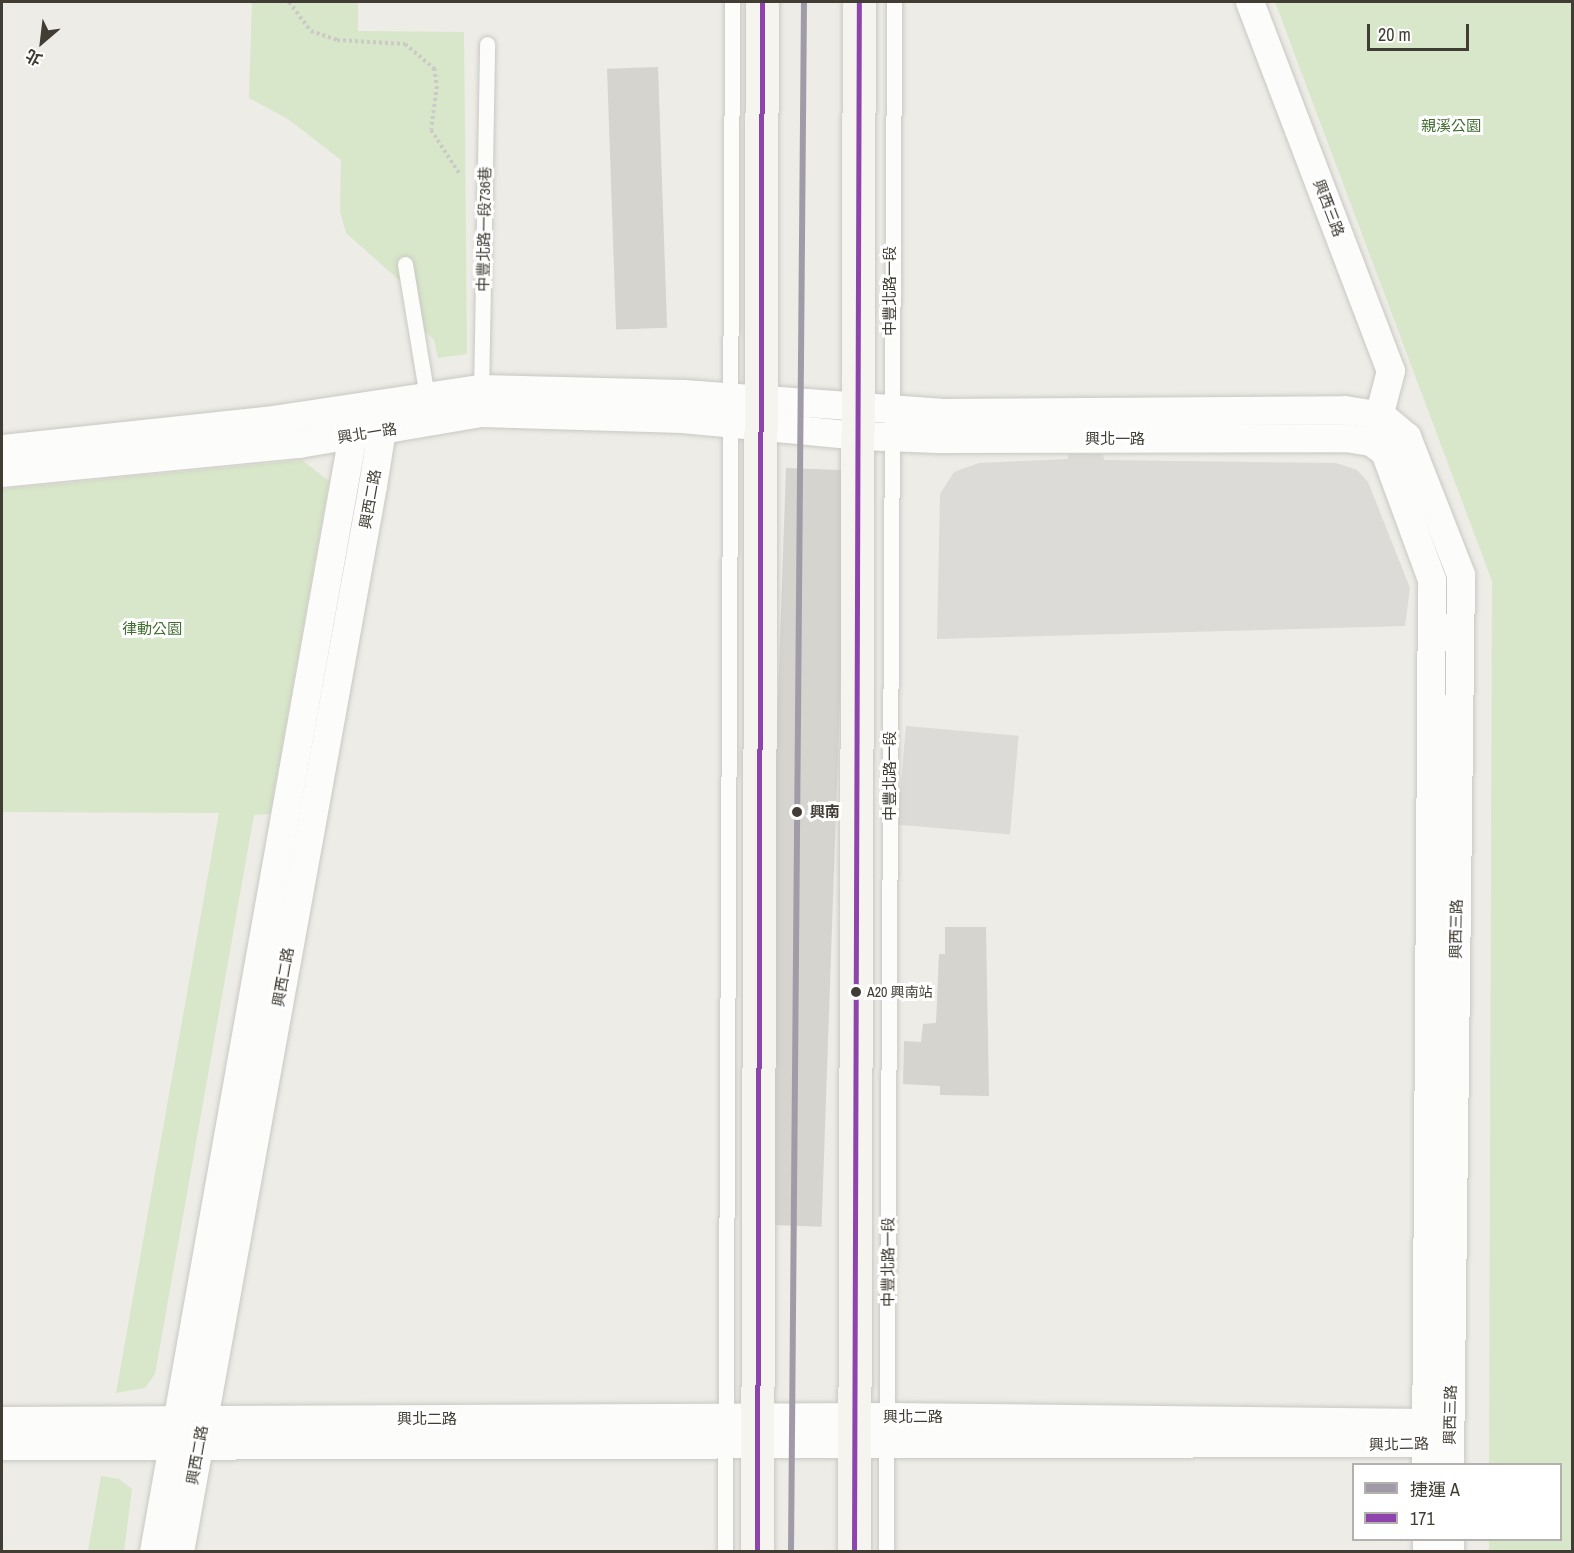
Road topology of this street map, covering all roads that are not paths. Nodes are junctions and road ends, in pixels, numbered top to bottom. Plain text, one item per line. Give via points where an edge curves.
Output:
1 (732, 2) edge
2 (762, 2) edge
3 (859, 2) edge
4 (894, 2) edge
5 (1250, 2) edge
6 (487, 44) dead end
7 (405, 264) dead end
8 (427, 398) junction
9 (481, 401) junction
10 (369, 406) junction
11 (747, 411) junction
12 (1382, 416) junction
13 (876, 423) junction
14 (382, 430) junction
15 (353, 435) junction
16 (1371, 442) junction
17 (2, 449) edge
18 (2, 473) edge
19 (2, 1421) edge
20 (871, 1432) junction
21 (187, 1433) junction
22 (742, 1433) junction
23 (2, 1446) edge
24 (1436, 1448) edge
25 (154, 1551) edge
26 (180, 1551) edge
27 (725, 1551) edge
28 (757, 1551) edge
29 (854, 1551) edge
30 (886, 1551) edge

1 - 11 lane
2 - 11 main road
3 - 13 main road, 中豐北路一段
4 - 13 lane, 中豐北路一段
5 - 12 street, 興西三路 via 1391,371
6 - 9 lane, 中豐北路一段736巷
7 - 8 lane
8 - 9 street
8 - 10 street
9 - 11 street, 興北一路
9 - 14 street, 興北一路
10 - 14 street
10 - 15 street
10 - 17 street
11 - 13 street, 興北一路
11 - 22 main road
12 - 13 street via 1345,410
12 - 16 street, 興西三路
12 - 24 street, 興西三路 via 1407,437 1461,574
13 - 16 street, 興北一路 via 1346,438
13 - 20 main road, 中豐北路一段
14 - 15 street, 興北一路
14 - 21 street, 興西二路
15 - 18 street, 興北一路 via 277,447
15 - 21 street
16 - 24 street, 興西三路 via 1385,452 1432,580
19 - 21 street, 興北二路
20 - 22 street, 興北二路
20 - 24 street, 興北二路
20 - 29 main road, 中豐北路一段
20 - 30 lane, 中豐北路一段
21 - 22 street, 興北二路
21 - 23 street, 興北二路
21 - 25 street
21 - 26 street, 興西二路
22 - 27 lane
22 - 28 main road

